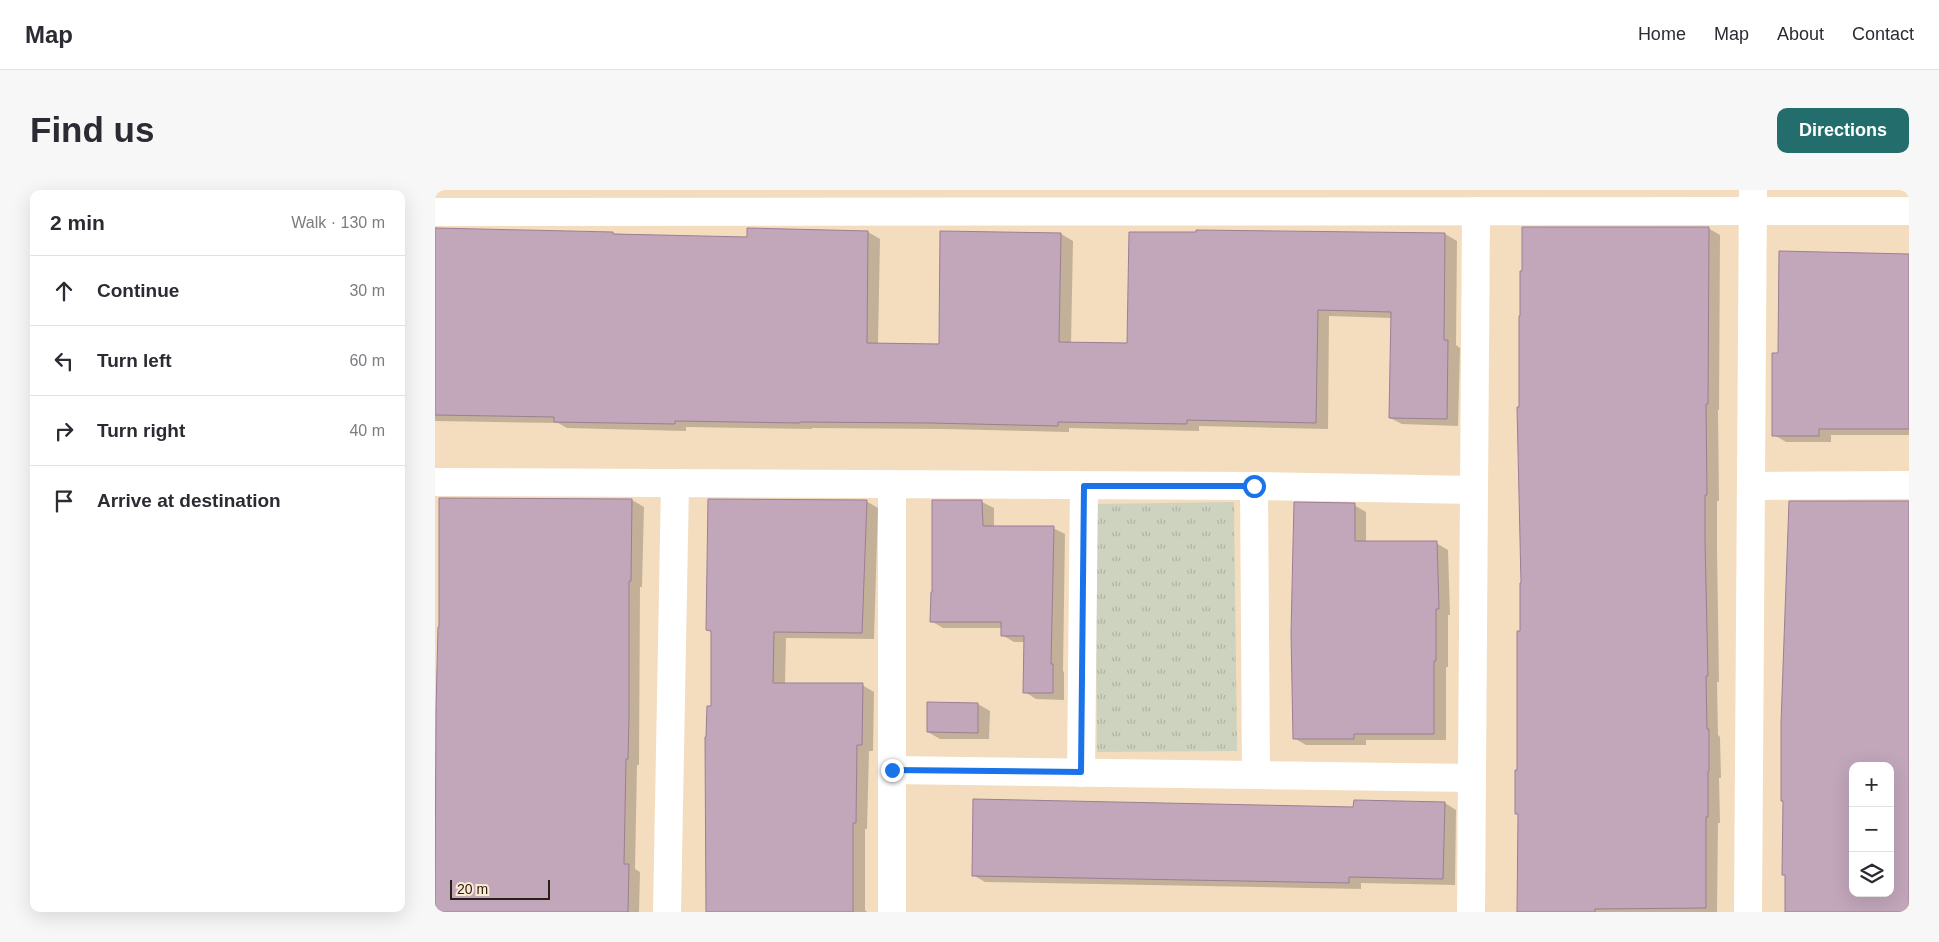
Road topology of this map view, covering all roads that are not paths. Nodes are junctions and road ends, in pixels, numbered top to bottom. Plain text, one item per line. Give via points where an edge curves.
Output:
1 (1753, 201) edge
2 (1476, 211) junction
3 (1909, 211) edge
4 (435, 212) edge
5 (435, 482) edge
6 (675, 484) junction
7 (892, 485) junction
8 (1909, 485) edge
9 (1084, 486) junction
10 (1254, 486) junction
11 (1751, 486) junction
12 (1474, 490) junction
13 (892, 770) junction
14 (1081, 772) junction
15 (1256, 775) junction
16 (1472, 778) junction
17 (667, 912) edge
18 (892, 912) edge
19 (1471, 912) edge
20 (1748, 912) edge

1 - 2 street
1 - 3 street
1 - 11 street
2 - 4 street
2 - 12 street
5 - 6 street
6 - 7 street
6 - 17 street
7 - 9 street
7 - 13 street
8 - 11 street
9 - 10 street
9 - 14 street
10 - 12 street
10 - 15 street
11 - 20 street
12 - 16 street
13 - 14 street
13 - 18 street
14 - 15 street
15 - 16 street
16 - 19 street

